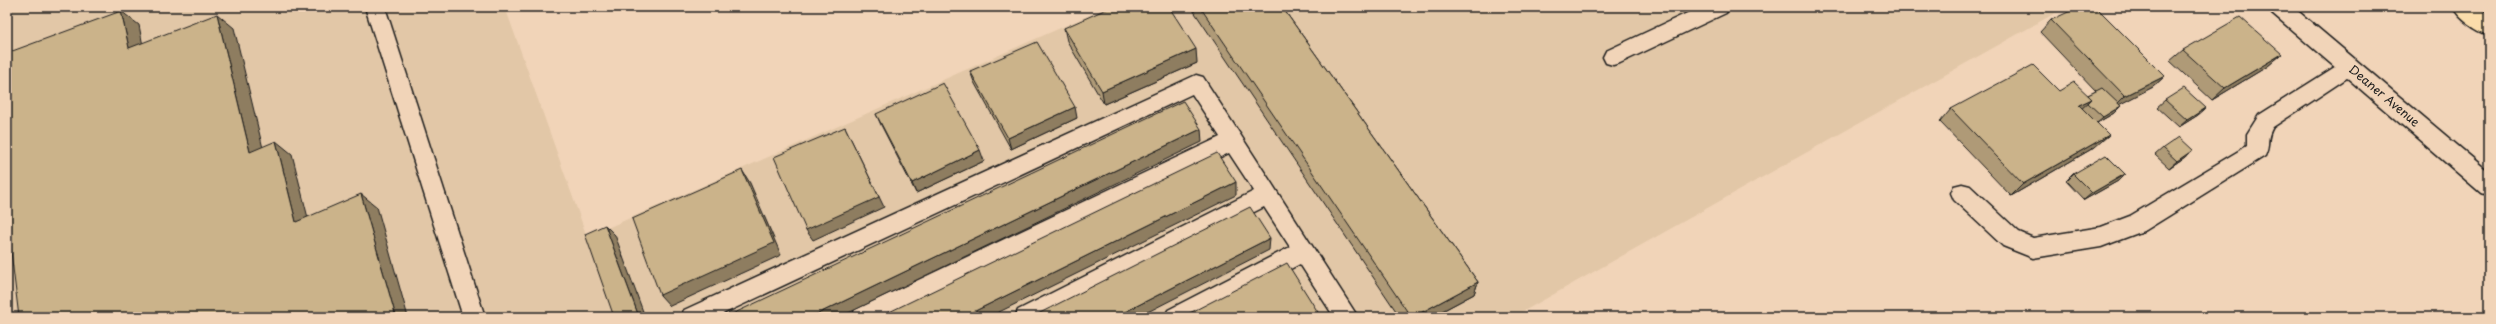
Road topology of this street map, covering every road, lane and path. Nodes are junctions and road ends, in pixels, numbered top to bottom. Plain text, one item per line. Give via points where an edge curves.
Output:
1 (375, 7) edge
2 (1718, 7) edge
3 (2279, 7) edge
4 (2463, 7) edge
5 (2489, 27) edge
6 (1613, 57) dead end
7 (2349, 66) junction
8 (1233, 141) junction
9 (2489, 186) edge
10 (1962, 193) dead end
11 (1268, 195) junction
12 (1304, 251) junction
13 (474, 317) edge
14 (692, 317) edge
15 (864, 317) edge
16 (1026, 317) edge
17 (1176, 317) edge
18 (1347, 317) edge

1 - 13 lane
2 - 6 lane
3 - 7 street, Deaner Avenue
4 - 5 highway
7 - 9 street, Deaner Avenue
7 - 10 lane via 2266,121 2257,134 2258,150 2138,223 2101,237 2032,248 2011,239
8 - 11 lane
8 - 14 lane via 1196,83
8 - 15 lane
11 - 12 lane
11 - 16 lane
12 - 17 lane
12 - 18 lane

